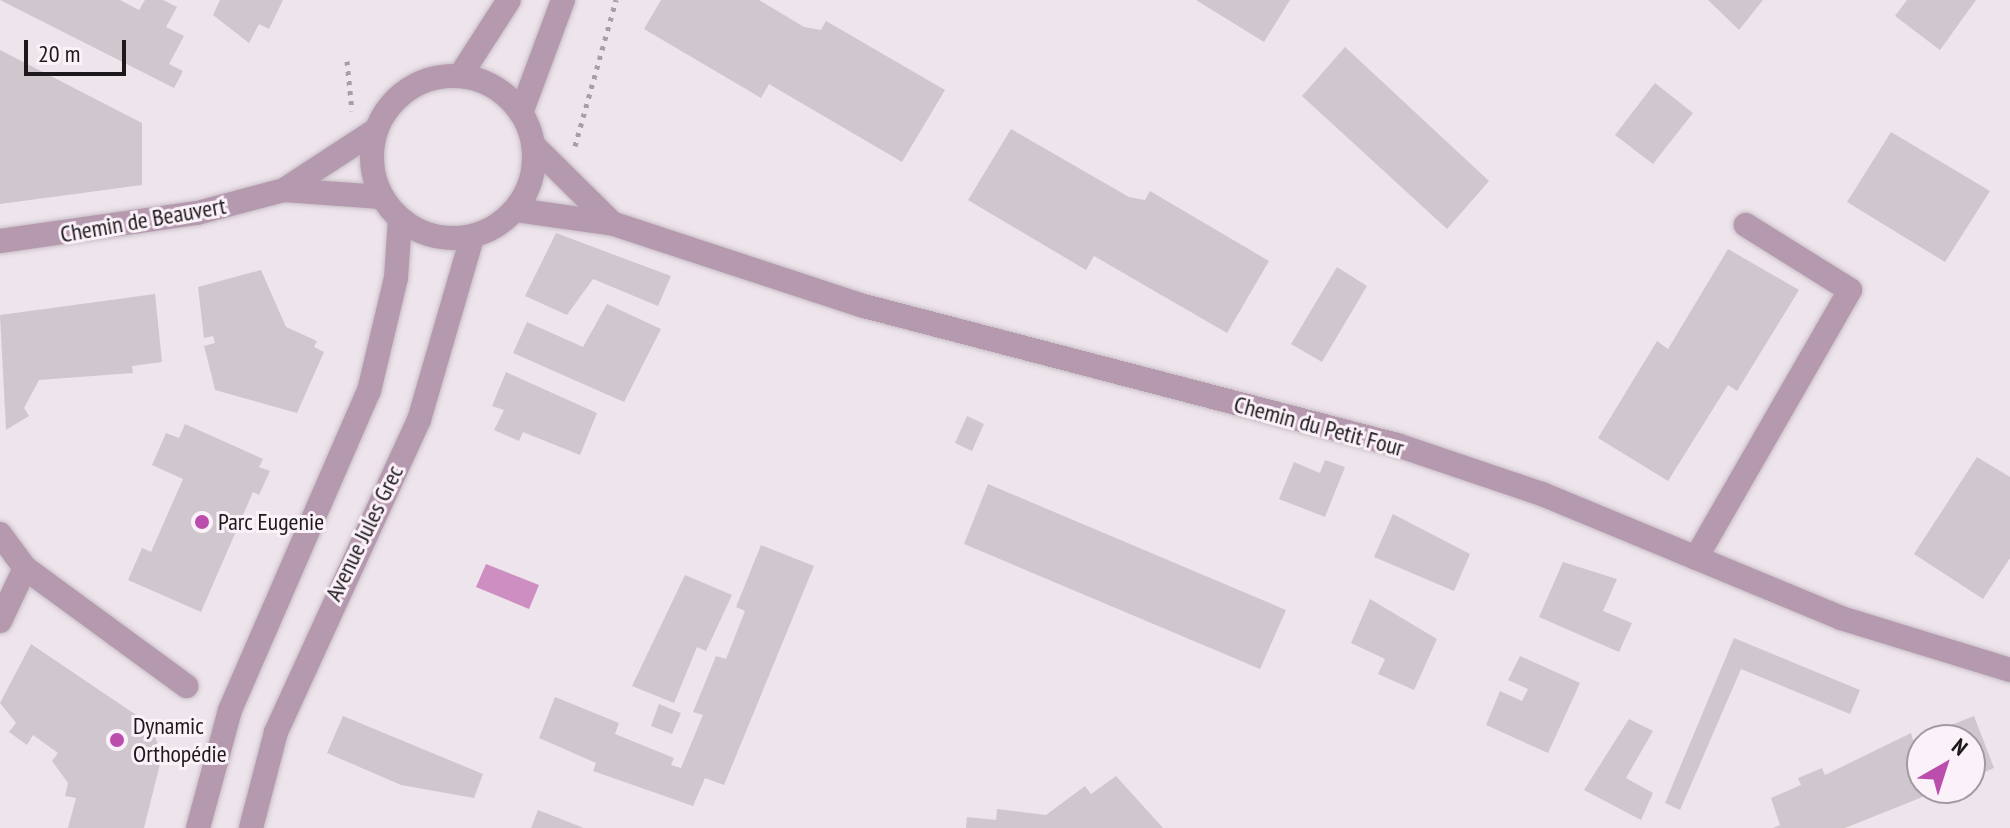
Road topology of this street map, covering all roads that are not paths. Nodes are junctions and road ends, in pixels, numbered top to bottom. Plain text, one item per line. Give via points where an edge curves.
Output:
1 (509, 0) edge
2 (563, 0) edge
3 (460, 76) junction
4 (521, 113) junction
5 (376, 130) junction
6 (533, 145) junction
7 (284, 190) junction
8 (381, 197) junction
9 (516, 210) junction
10 (400, 219) junction
11 (614, 224) junction
12 (1746, 225) dead end
13 (472, 237) junction
14 (0, 241) edge
15 (0, 534) edge
16 (1696, 558) junction
17 (25, 568) junction
18 (0, 621) edge
19 (2010, 670) edge
20 (186, 686) dead end
21 (198, 828) edge
22 (251, 828) edge

1 - 3 street
2 - 4 street
3 - 4 street via 494,88
3 - 5 street via 404,91
4 - 6 street
5 - 7 street, Chemin de Beauvert
5 - 8 street via 373,175
6 - 9 street via 528,190
6 - 11 street, Chemin du Petit Four
7 - 8 street, Chemin de Beauvert
7 - 14 street, Chemin de Beauvert via 197,213
8 - 10 street
9 - 11 street, Chemin du Petit Four
9 - 13 street
10 - 13 street via 421,233
10 - 21 street via 396,278 369,391 230,710
11 - 16 street, Chemin du Petit Four via 879,310 1397,445
12 - 16 street via 1850,290
13 - 22 street, Avenue Jules Grec via 419,420 276,732
15 - 17 street
16 - 19 street, Chemin du Petit Four via 1841,618
17 - 18 street
17 - 20 street

